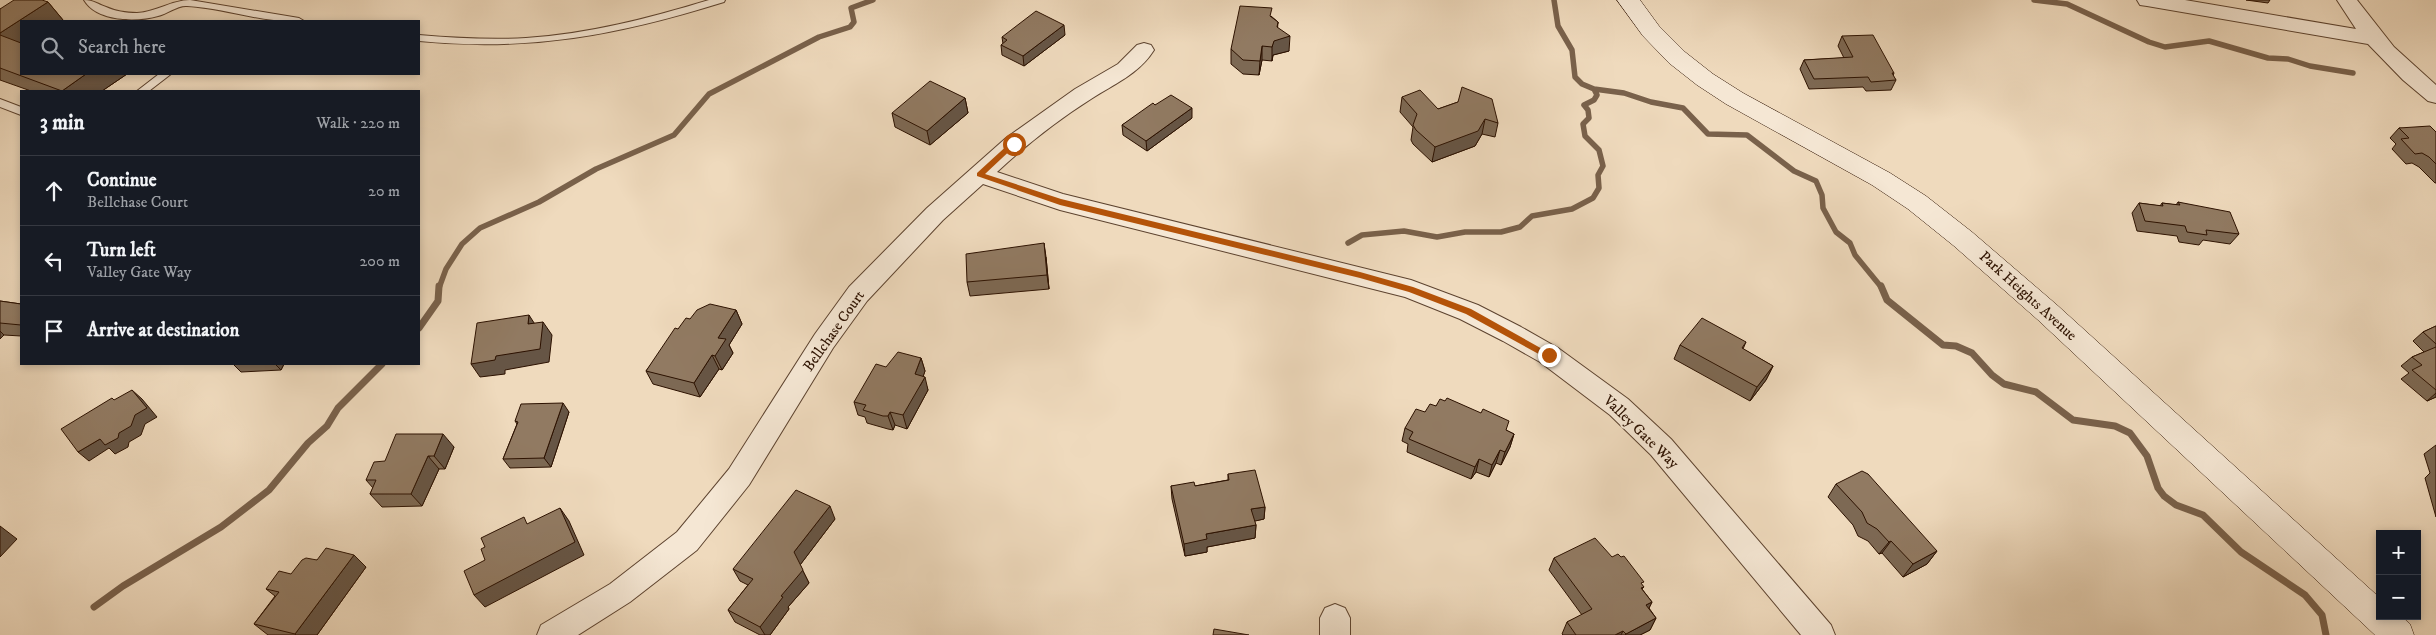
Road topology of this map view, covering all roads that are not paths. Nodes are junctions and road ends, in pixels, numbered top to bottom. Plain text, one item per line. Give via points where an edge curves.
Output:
1 (89, 0) edge
2 (720, 0) edge
3 (1628, 0) edge
4 (2147, 0) edge
5 (2346, 0) edge
6 (182, 1) edge
7 (248, 13) junction
8 (238, 20) edge
9 (293, 20) edge
10 (420, 38) edge
11 (2372, 38) junction
12 (1144, 50) dead end
13 (165, 75) edge
14 (143, 90) edge
15 (2436, 96) edge
16 (0, 103) edge
17 (20, 111) edge
18 (980, 174) junction
19 (552, 635) edge
20 (1820, 635) edge
21 (2398, 635) edge

1 - 6 lane via 100,9 133,18 166,11
2 - 10 lane via 637,23 528,41
3 - 21 main road, Park Heights Avenue via 1655,36 1685,65 1722,93 1863,168 1906,195 1965,241 2047,312
4 - 11 street
5 - 11 street
6 - 7 lane
7 - 8 lane
7 - 9 lane
11 - 15 street
12 - 18 street, Bellchase Court via 1126,68 1044,120
13 - 14 lane
16 - 17 lane
18 - 19 street, Bellchase Court via 922,227 858,294 824,341 739,478 687,541 620,593
18 - 20 street, Valley Gate Way via 1060,202 1396,285 1469,312 1512,334 1584,380 1654,440

